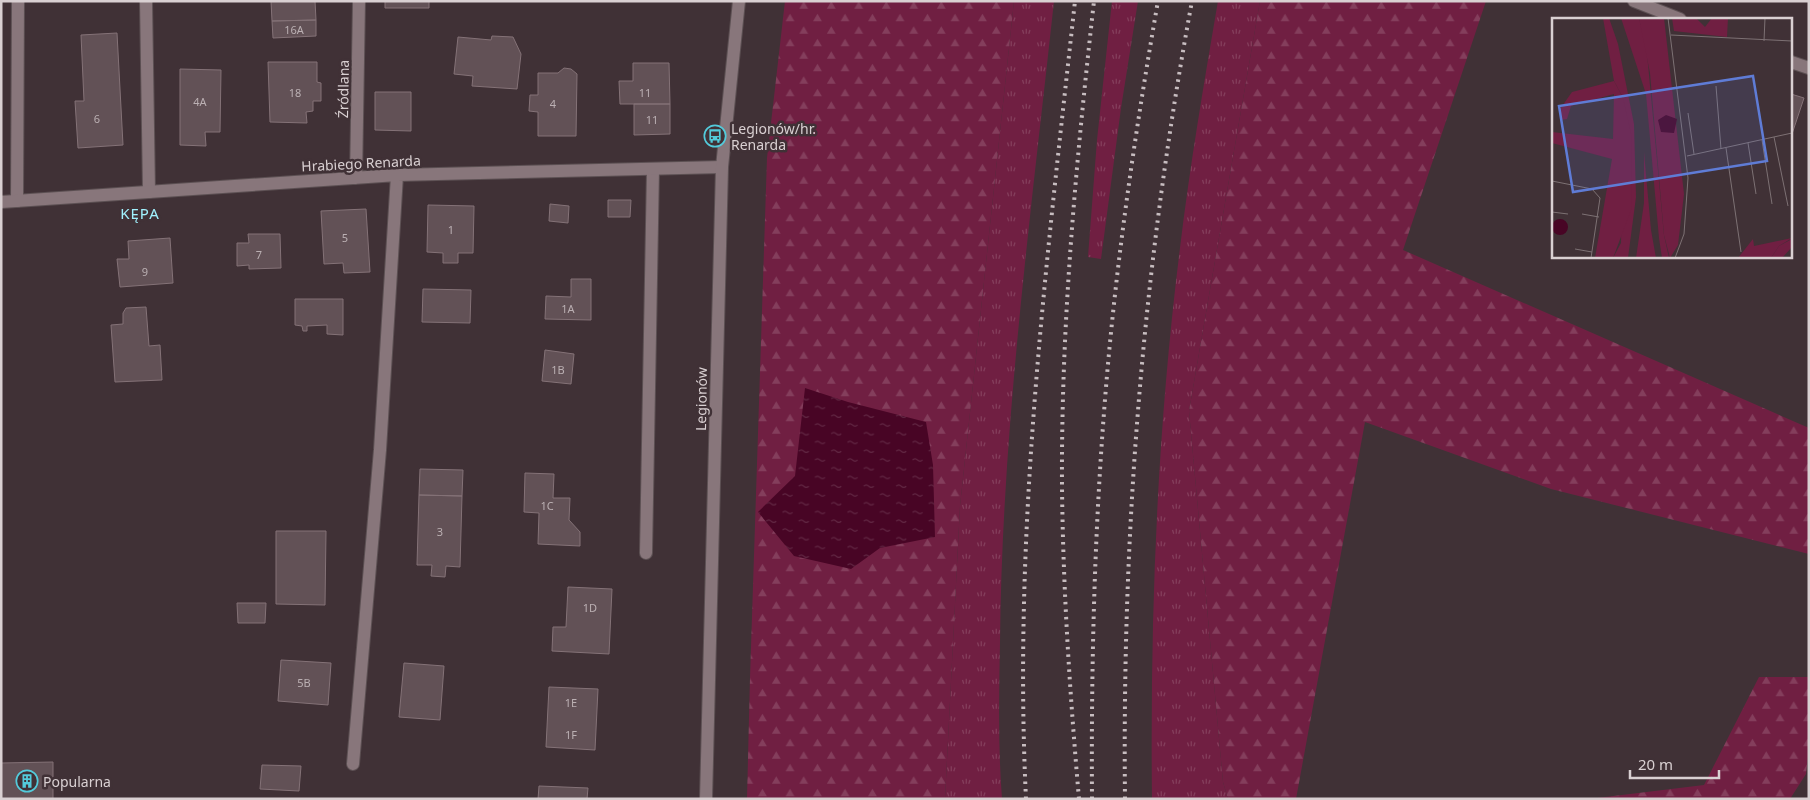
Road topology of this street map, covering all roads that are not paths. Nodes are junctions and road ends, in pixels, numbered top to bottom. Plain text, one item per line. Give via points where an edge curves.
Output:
1 (18, 1) edge
2 (146, 1) edge
3 (359, 1) edge
4 (739, 1) edge
5 (1634, 1) edge
6 (1677, 18) edge
7 (1792, 62) edge
8 (1809, 68) edge
9 (722, 167) junction
10 (653, 169) junction
11 (397, 175) junction
12 (356, 178) junction
13 (149, 192) junction
14 (17, 201) junction
15 (1, 202) edge
16 (646, 553) dead end
17 (353, 764) dead end
18 (706, 799) edge

1 - 14 street
2 - 13 street
3 - 12 street, Źródlana
4 - 9 street, Legionów
5 - 6 street
7 - 8 street
9 - 10 street, Hrabiego Renarda
9 - 18 street, Legionów
10 - 11 street, Hrabiego Renarda
10 - 16 street
11 - 12 street, Hrabiego Renarda
11 - 17 street via 380,450
12 - 13 street, Hrabiego Renarda
13 - 14 street, Hrabiego Renarda
14 - 15 street, Hrabiego Renarda

